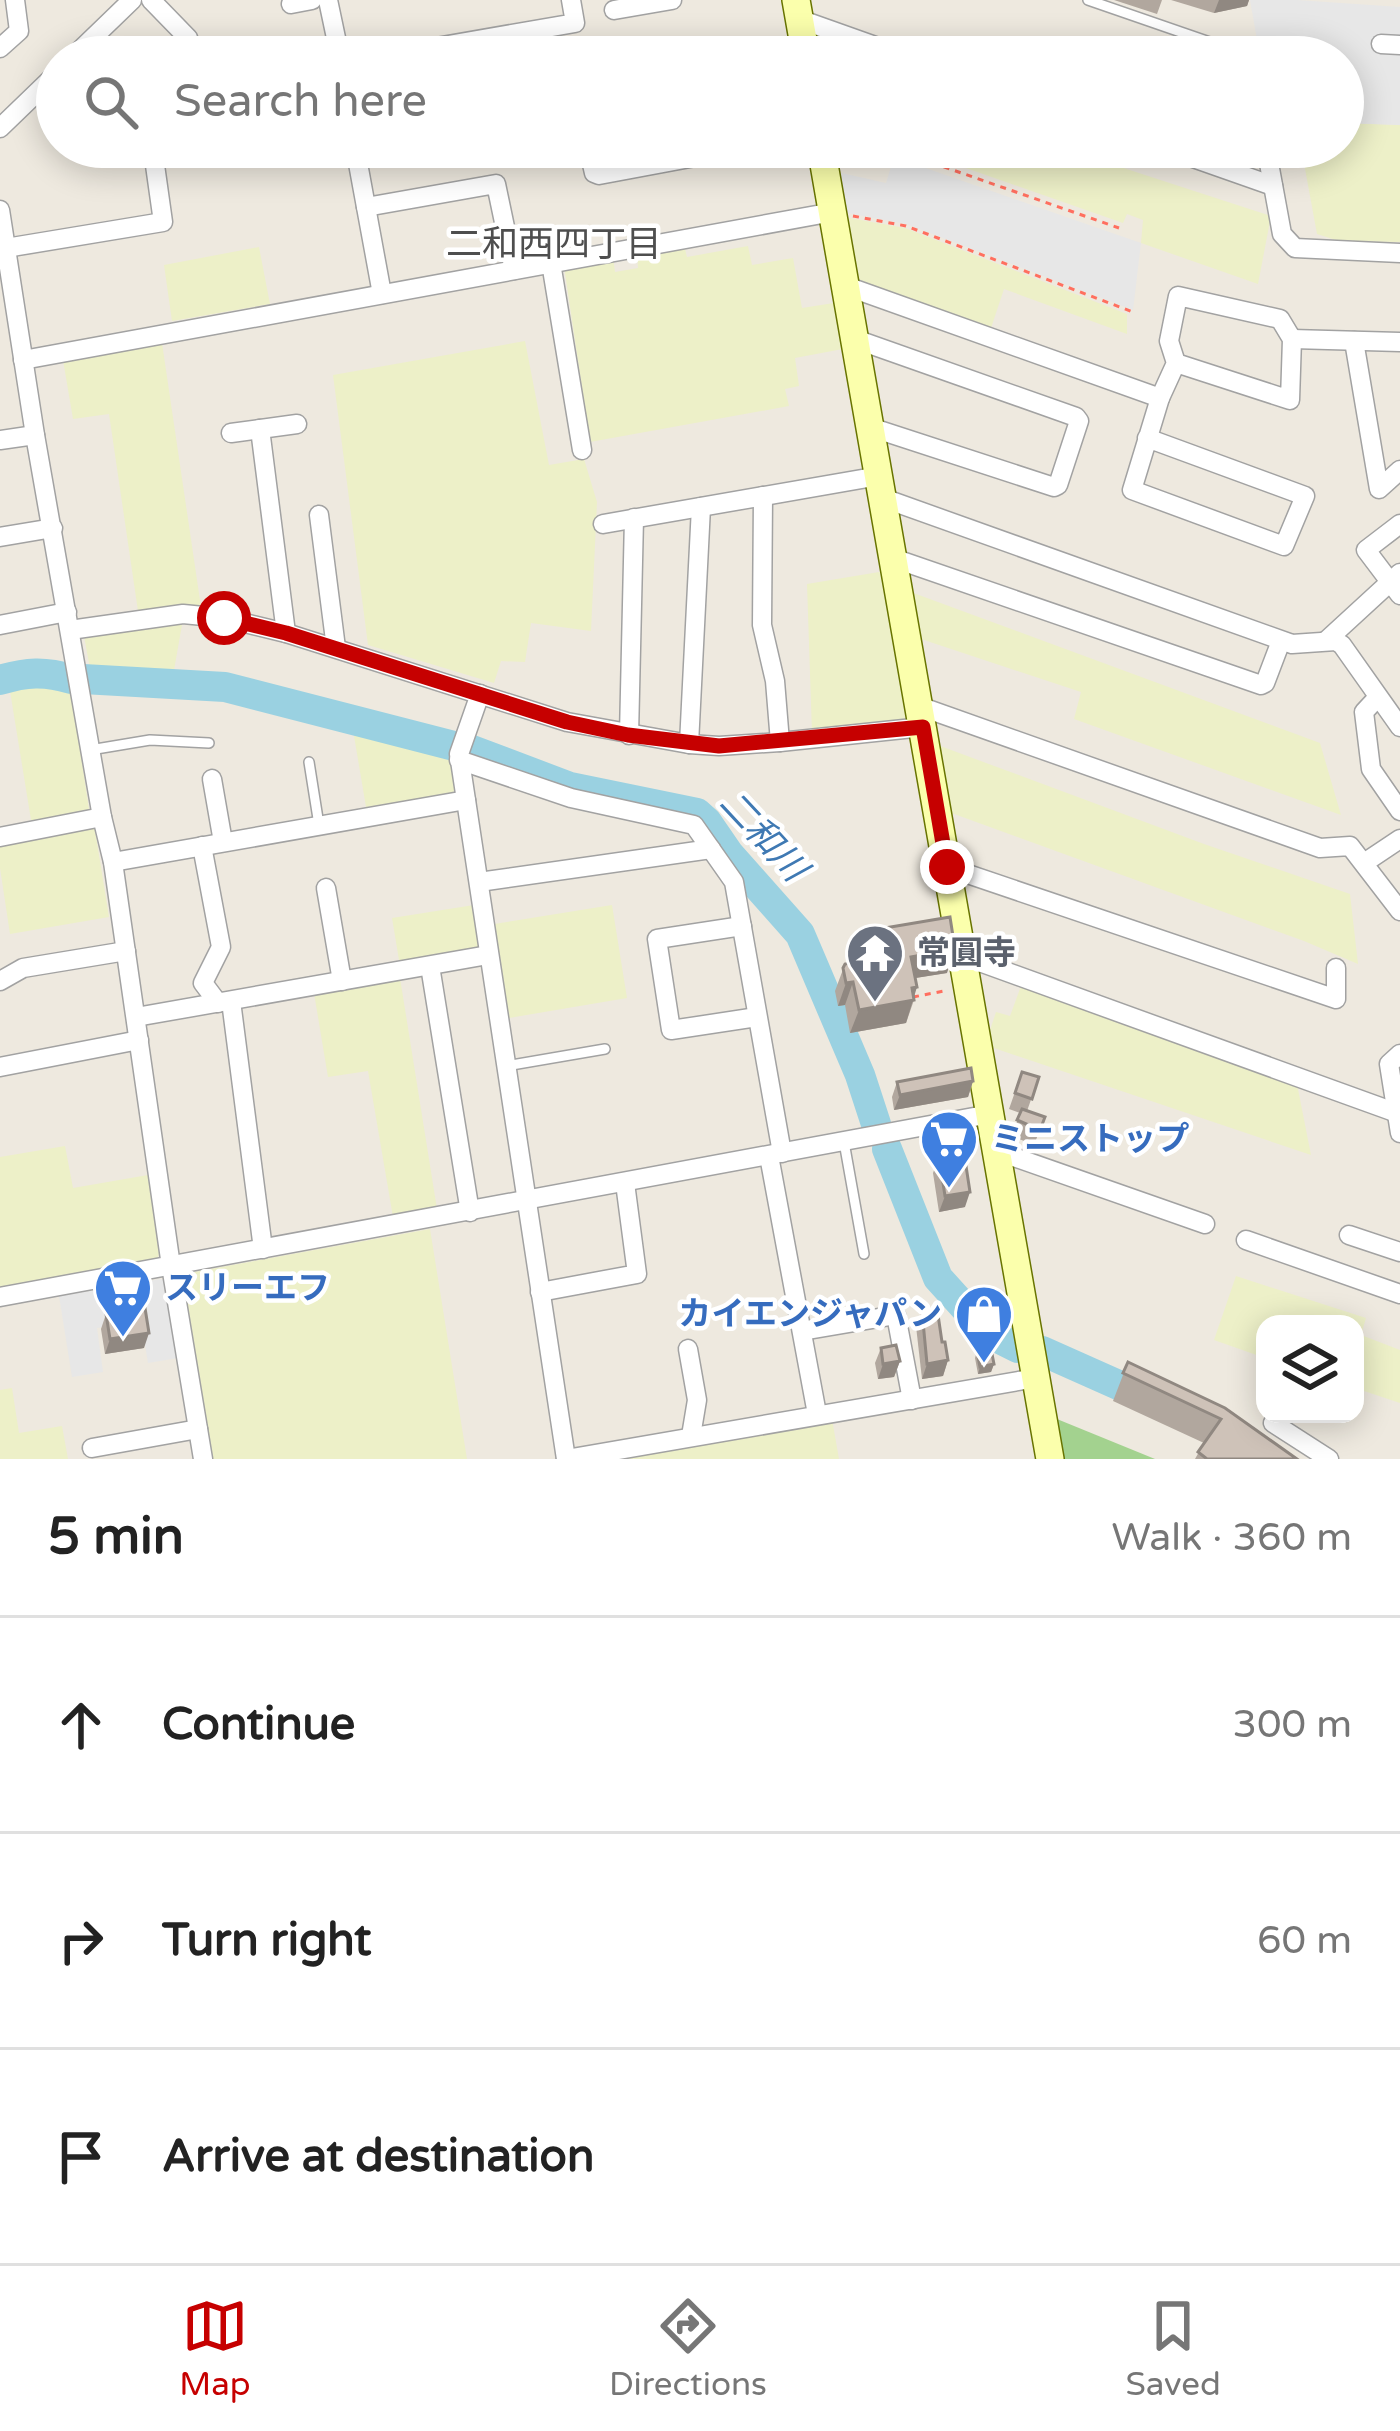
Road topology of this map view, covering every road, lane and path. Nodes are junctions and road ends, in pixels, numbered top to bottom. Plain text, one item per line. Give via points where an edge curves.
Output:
1 (15, 0) edge
2 (132, 0) edge
3 (151, 0) edge
4 (312, 0) edge
5 (328, 0) edge
6 (571, 0) edge
7 (672, 0) edge
8 (1088, 0) edge
9 (291, 4) dead end
10 (614, 10) dead end
11 (797, 10) edge
12 (95, 36) edge
13 (186, 36) edge
14 (336, 36) edge
15 (497, 36) edge
16 (857, 36) edge
17 (1192, 36) edge
18 (0, 48) edge
19 (36, 93) edge
20 (0, 128) edge
21 (155, 168) edge
22 (360, 168) edge
23 (593, 168) edge
24 (636, 168) edge
25 (825, 168) edge
26 (947, 168) edge
27 (1222, 168) edge
28 (1270, 168) edge
29 (1273, 186) junction
30 (366, 207) junction
31 (0, 210) edge
32 (833, 213) junction
33 (1119, 228) dead end
34 (1400, 253) edge
35 (5, 257) edge
36 (551, 263) junction
37 (514, 270) junction
38 (846, 286) junction
39 (382, 294) junction
40 (1133, 312) dead end
41 (855, 339) junction
42 (1292, 339) junction
43 (1354, 341) junction
44 (1400, 342) edge
45 (23, 360) junction
46 (1176, 363) junction
47 (1160, 398) junction
48 (297, 424) dead end
49 (870, 427) junction
50 (260, 429) junction
51 (231, 433) dead end
52 (35, 435) junction
53 (1148, 438) junction
54 (0, 440) edge
55 (582, 450) dead end
56 (1400, 470) edge
57 (881, 487) junction
58 (763, 496) junction
59 (700, 507) junction
60 (319, 515) dead end
61 (634, 518) junction
62 (603, 524) dead end
63 (1400, 524) edge
64 (53, 528) junction
65 (0, 537) edge
66 (893, 559) junction
67 (1397, 584) edge
68 (69, 621) junction
69 (0, 625) edge
70 (286, 633) junction
71 (1328, 640) junction
72 (1281, 641) junction
73 (335, 648) junction
74 (480, 694) junction
75 (1377, 698) junction
76 (921, 716) junction
77 (1400, 727) edge
78 (628, 735) junction
79 (781, 742) junction
80 (209, 743) dead end
81 (689, 744) junction
82 (90, 750) junction
83 (461, 750) junction
84 (309, 762) dead end
85 (212, 779) dead end
86 (466, 800) junction
87 (1400, 811) edge
88 (102, 817) junction
89 (320, 825) junction
90 (0, 837) edge
91 (1400, 839) edge
92 (223, 842) junction
93 (202, 846) junction
94 (711, 849) junction
95 (113, 862) junction
96 (1364, 862) junction
97 (947, 867) junction
98 (479, 882) junction
99 (326, 888) dead end
100 (1400, 911) edge
101 (742, 926) junction
102 (126, 951) junction
103 (488, 956) junction
104 (963, 956) junction
105 (430, 966) junction
106 (1336, 968) dead end
107 (0, 981) edge
108 (342, 981) junction
109 (946, 991) dead end
110 (908, 998) edge
111 (225, 1002) junction
112 (136, 1017) junction
113 (757, 1017) junction
114 (139, 1040) junction
115 (605, 1049) dead end
116 (1400, 1054) edge
117 (506, 1066) junction
118 (0, 1067) edge
119 (990, 1114) junction
120 (1398, 1123) edge
121 (844, 1142) junction
122 (997, 1151) junction
123 (776, 1155) junction
124 (625, 1183) junction
125 (526, 1201) junction
126 (470, 1212) junction
127 (1205, 1225) dead end
128 (1349, 1235) dead end
129 (1246, 1240) dead end
130 (263, 1249) junction
131 (1400, 1252) edge
132 (864, 1254) dead end
133 (172, 1266) junction
134 (540, 1292) junction
135 (1400, 1294) edge
136 (0, 1297) edge
137 (802, 1330) junction
138 (688, 1348) dead end
139 (1036, 1378) junction
140 (912, 1400) junction
141 (817, 1414) junction
142 (1273, 1423) dead end
143 (198, 1429) junction
144 (691, 1436) junction
145 (92, 1448) dead end
146 (203, 1459) edge
147 (566, 1459) edge
148 (1050, 1459) edge
149 (1329, 1459) edge

1 - 18 street via 20,31
2 - 12 street
3 - 13 street
4 - 9 street
5 - 14 street
6 - 15 street via 575,22
7 - 10 street
8 - 17 lane
11 - 16 street
19 - 20 street
21 - 35 street via 163,222
22 - 30 street
23 - 24 street via 598,175
25 - 32 street
26 - 33 path
27 - 29 street
28 - 29 street
29 - 34 street via 1282,234 1295,248
30 - 37 street via 496,184
30 - 39 street
31 - 35 street
32 - 36 street
32 - 38 street
32 - 40 path via 906,226
35 - 45 street
36 - 37 street
36 - 55 street
37 - 39 street
38 - 41 street
38 - 47 street
39 - 45 street
41 - 49 street
41 - 49 street via 1079,422 1054,487
42 - 43 street
42 - 46 street via 1290,400
42 - 46 street via 1280,320 1178,296 1169,341
43 - 44 street
43 - 56 street via 1378,489
45 - 52 street
46 - 47 street
47 - 53 street
48 - 50 street
49 - 57 street
50 - 51 street
50 - 70 street
52 - 54 street
52 - 64 street
53 - 53 street via 1132,490 1284,546 1305,496
57 - 58 street
57 - 66 street
57 - 72 street
58 - 59 street
58 - 79 street via 762,625
59 - 61 street
59 - 81 street
60 - 73 street
61 - 62 street
61 - 78 street
63 - 67 street via 1366,550
64 - 65 street
64 - 68 street
66 - 72 street via 1261,685
66 - 76 street
67 - 71 street
68 - 69 street
68 - 70 street via 183,614
68 - 82 street
70 - 73 street
71 - 72 street
71 - 75 street via 1342,645
73 - 74 street
74 - 78 street
74 - 83 street
75 - 77 street
75 - 87 street via 1364,712 1371,769
76 - 79 street
76 - 96 street via 1321,848 1350,846
76 - 97 street
78 - 81 street
79 - 81 street
80 - 82 lane via 150,740
82 - 88 street
83 - 86 street
83 - 94 street via 571,798 694,826
84 - 89 lane
85 - 92 street
86 - 89 street
86 - 98 street
88 - 90 street
88 - 95 street
89 - 92 street
91 - 96 street
92 - 93 street
93 - 95 street
93 - 111 street via 221,947 203,983
94 - 98 street
94 - 101 street via 734,882
95 - 102 street
96 - 100 street
97 - 104 street
97 - 106 street via 1336,999
98 - 103 street
99 - 108 street
101 - 113 street
101 - 113 street via 657,939 671,1030
102 - 107 street via 23,968
102 - 112 street
103 - 105 street
103 - 117 street
104 - 119 street
104 - 120 street
105 - 108 street
105 - 126 street
108 - 111 street
109 - 110 path
111 - 112 street
111 - 130 street
112 - 114 street
113 - 123 street
114 - 118 street
114 - 133 street
115 - 117 lane
116 - 120 street via 1389,1064
117 - 125 street
119 - 121 street
119 - 122 street
121 - 123 street
121 - 132 lane
122 - 127 street
122 - 139 street
123 - 124 street
123 - 137 street
124 - 125 street
124 - 134 street via 637,1274
125 - 126 street
125 - 134 street
126 - 130 street
128 - 131 street
129 - 135 street
130 - 133 street
133 - 136 street
133 - 143 street
134 - 147 street
137 - 140 street via 896,1315
137 - 141 street
138 - 144 street via 698,1400
139 - 140 street
139 - 148 street
140 - 141 street
141 - 144 street
142 - 149 street
143 - 145 street
143 - 146 street
144 - 147 street

